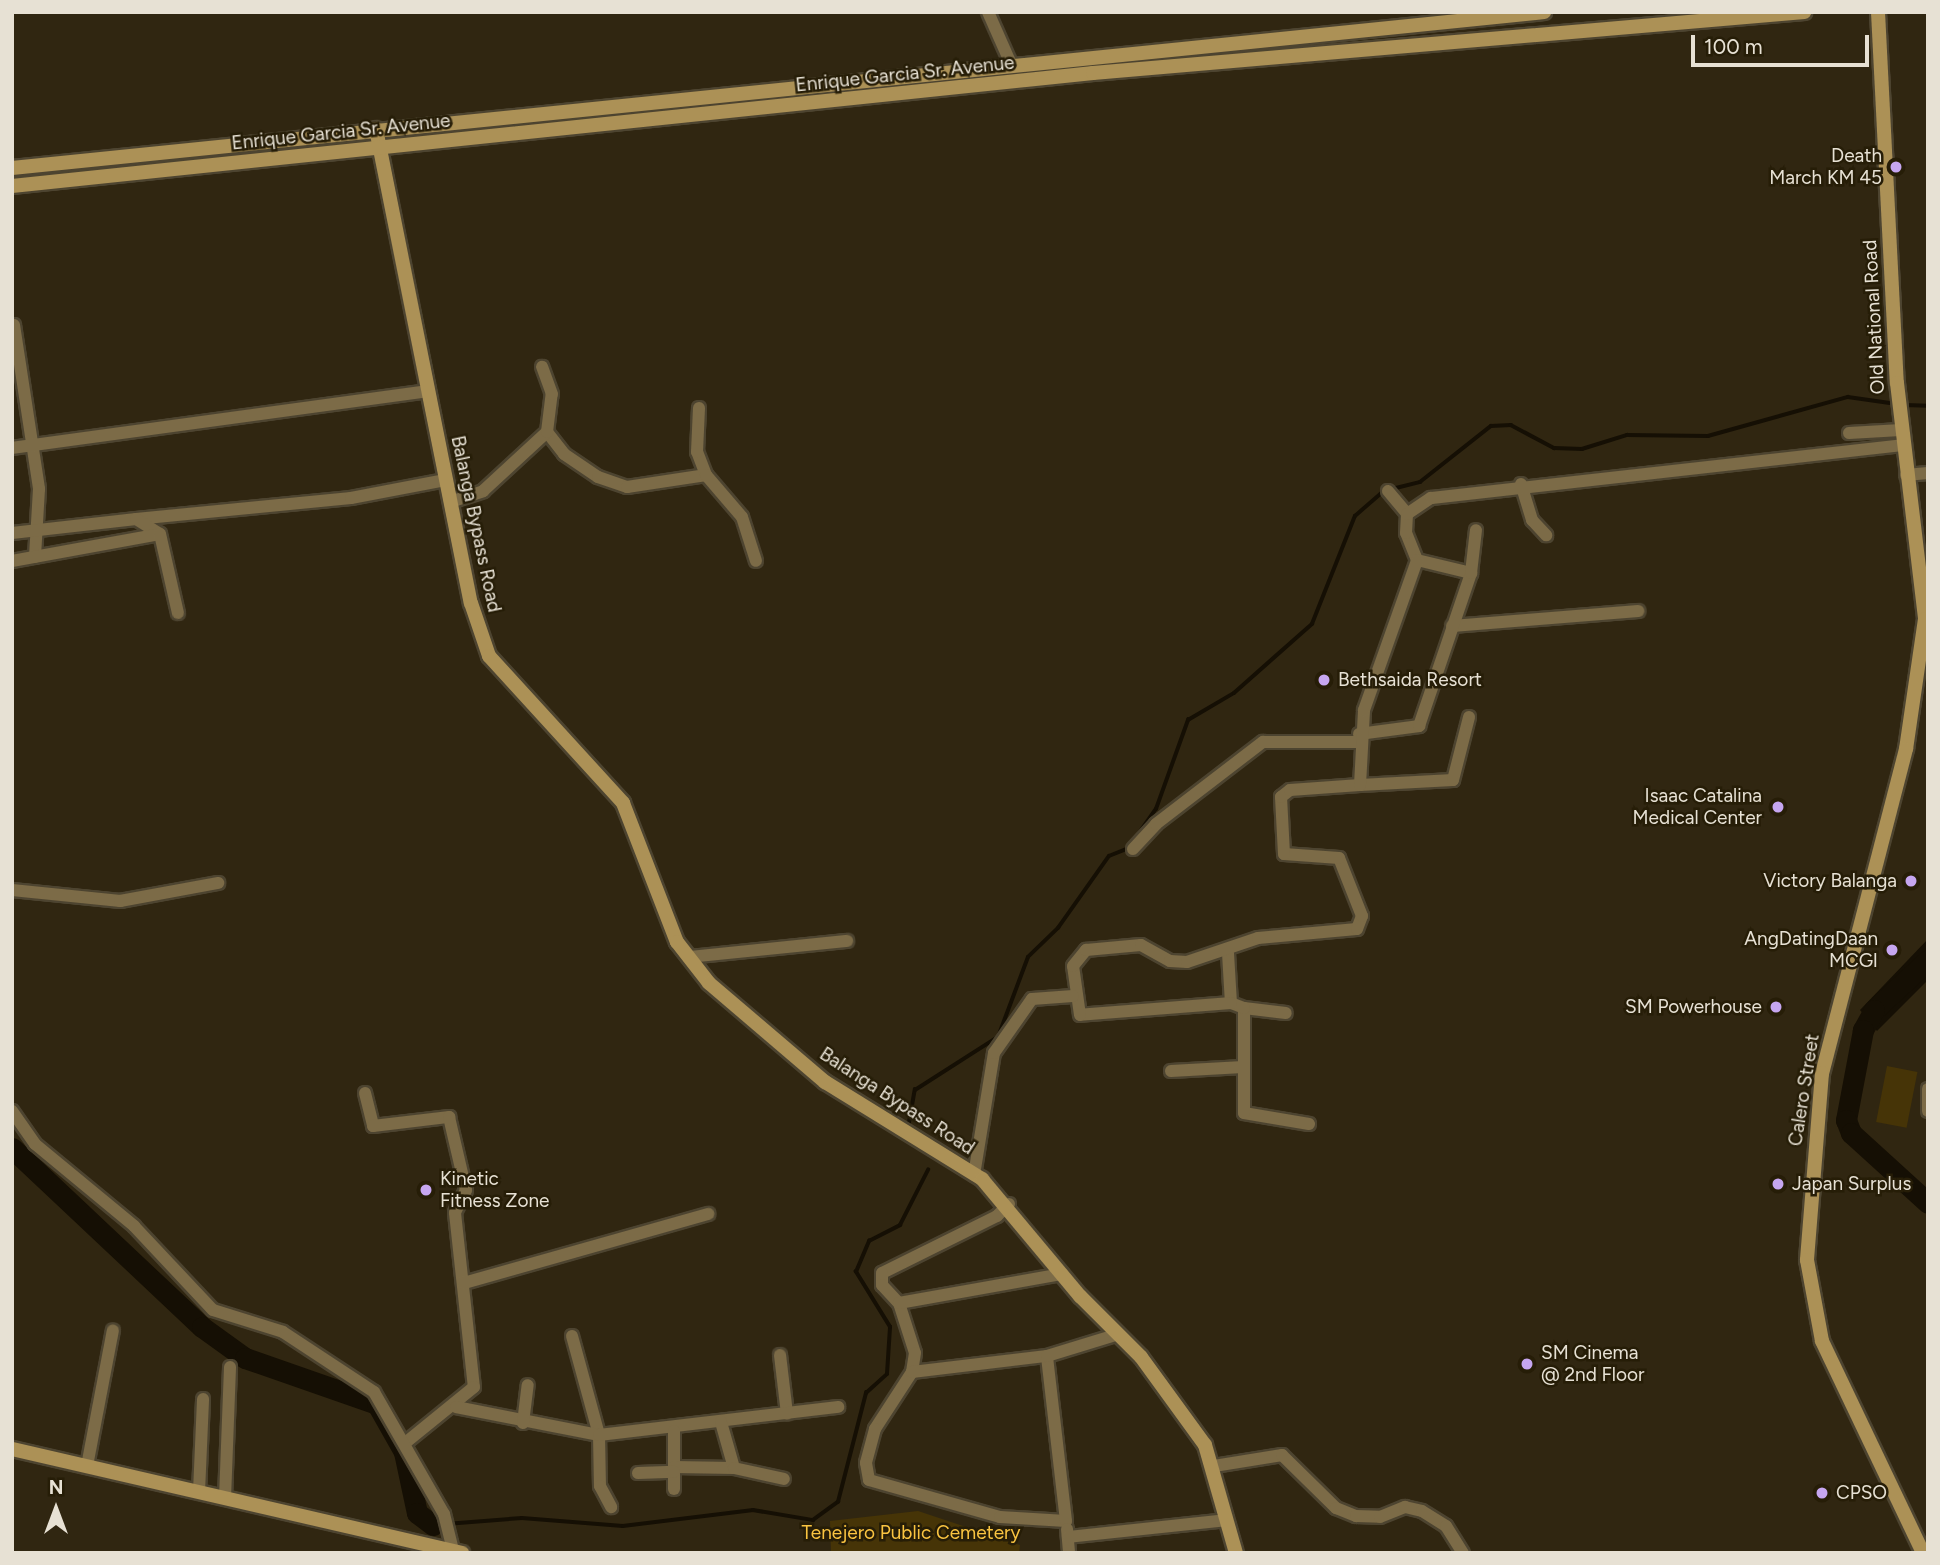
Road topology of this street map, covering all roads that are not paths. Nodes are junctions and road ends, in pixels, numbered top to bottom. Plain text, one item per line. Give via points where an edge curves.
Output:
1 (988, 12) edge
2 (1544, 12) edge
3 (1804, 12) edge
4 (1878, 12) edge
5 (1089, 56) junction
6 (1011, 64) junction
7 (1093, 73) junction
8 (376, 129) junction
9 (379, 148) junction
10 (12, 169) edge
11 (12, 186) edge
12 (14, 325) edge
13 (542, 367) dead end
14 (428, 391) junction
15 (699, 408) dead end
16 (547, 432) junction
17 (1849, 433) dead end
18 (1902, 438) junction
19 (29, 445) junction
20 (12, 448) edge
21 (1928, 473) edge
22 (706, 475) junction
23 (1906, 475) junction
24 (445, 480) junction
25 (1521, 484) junction
26 (1388, 491) dead end
27 (450, 502) junction
28 (1407, 514) junction
29 (136, 519) junction
30 (37, 530) junction
31 (1476, 530) dead end
32 (12, 533) edge
33 (160, 534) junction
34 (1546, 535) dead end
35 (35, 557) junction
36 (1417, 560) junction
37 (12, 561) edge
38 (756, 561) dead end
39 (1471, 573) junction
40 (1638, 611) dead end
41 (178, 613) dead end
42 (1926, 621) edge
43 (1452, 626) junction
44 (1469, 717) dead end
45 (1360, 738) junction
46 (1360, 785) junction
47 (1133, 849) dead end
48 (218, 883) dead end
49 (12, 890) edge
50 (847, 942) dead end
51 (1228, 953) junction
52 (689, 957) junction
53 (1073, 996) junction
54 (1231, 1003) junction
55 (1244, 1008) junction
56 (1286, 1013) dead end
57 (1243, 1067) junction
58 (1171, 1071) dead end
59 (1928, 1089) edge
60 (365, 1093) dead end
61 (12, 1111) edge
62 (1928, 1111) edge
63 (1309, 1124) dead end
64 (974, 1175) junction
65 (1009, 1204) junction
66 (708, 1214) dead end
67 (1062, 1274) junction
68 (464, 1283) junction
69 (900, 1303) junction
70 (113, 1330) dead end
71 (1119, 1334) junction
72 (572, 1336) dead end
73 (780, 1355) dead end
74 (1048, 1356) junction
75 (230, 1367) dead end
76 (912, 1373) junction
77 (528, 1385) dead end
78 (203, 1399) dead end
79 (456, 1407) junction
80 (838, 1407) dead end
81 (787, 1414) junction
82 (721, 1422) junction
83 (523, 1423) junction
84 (674, 1431) junction
85 (599, 1435) junction
86 (405, 1443) junction
87 (12, 1449) edge
88 (88, 1466) junction
89 (1214, 1466) junction
90 (734, 1468) junction
91 (674, 1470) junction
92 (638, 1473) dead end
93 (784, 1479) dead end
94 (674, 1489) dead end
95 (199, 1492) junction
96 (225, 1497) junction
97 (611, 1507) dead end
98 (1226, 1520) junction
99 (1066, 1521) junction
100 (1068, 1537) junction
101 (457, 1552) edge
102 (1069, 1553) edge
103 (1237, 1553) edge
104 (1463, 1553) edge
105 (1923, 1553) edge

1 - 6 street
2 - 5 main road, Enrique Garcia Sr. Avenue
3 - 7 main road, Enrique Garcia Sr. Avenue
4 - 18 main road, Old National Road
5 - 6 main road, Enrique Garcia Sr. Avenue
5 - 7 main road
6 - 8 main road, Enrique Garcia Sr. Avenue
7 - 9 main road, Enrique Garcia Sr. Avenue
8 - 9 main road, Balanga Bypass Road
8 - 10 main road, Enrique Garcia Sr. Avenue
9 - 11 main road, Enrique Garcia Sr. Avenue
9 - 14 main road, Balanga Bypass Road
12 - 19 street
13 - 16 street via 552,394
14 - 19 street
14 - 24 main road, Balanga Bypass Road
15 - 22 street via 697,452
16 - 22 street via 564,454 598,477 627,487
16 - 27 street via 483,491
17 - 18 street
18 - 23 main road, Old National Road
18 - 25 street
19 - 20 street
19 - 30 street via 39,489
21 - 23 street
22 - 38 street via 742,517
23 - 42 main road, Old National Road
24 - 27 main road, Balanga Bypass Road
24 - 29 street via 351,498
25 - 28 street via 1431,498
25 - 34 street via 1532,520
26 - 28 street
27 - 52 main road, Balanga Bypass Road via 489,656 623,803
28 - 36 street via 1406,533
29 - 30 street
29 - 33 street
30 - 32 street
30 - 35 street
31 - 39 street
33 - 35 street
33 - 41 street
35 - 37 street
36 - 39 street
36 - 45 street
39 - 43 street
40 - 43 street
42 - 105 main road, Calero Street via 1906,749 1822,1073 1807,1261 1822,1341
43 - 45 street via 1419,726
44 - 46 street via 1453,780
45 - 46 street
45 - 47 street via 1263,742 1156,824
46 - 51 street via 1290,790 1281,797 1284,854 1339,858 1362,916 1357,929 1258,938
48 - 49 street via 120,901
50 - 52 street
51 - 53 street via 1187,962 1170,961 1141,945 1086,950 1073,966
51 - 54 street
52 - 64 main road, Balanga Bypass Road via 709,983 825,1082
53 - 54 street via 1076,1012 1086,1016
53 - 64 street via 1032,999 994,1053
54 - 55 street
55 - 56 street
55 - 57 street
57 - 58 street
57 - 63 street via 1244,1112
59 - 62 street
60 - 68 street via 373,1126 449,1117 466,1190 455,1213
61 - 86 street via 35,1144 134,1226 213,1310 283,1332 323,1353 374,1392
64 - 65 main road, Balanga Bypass Road
65 - 67 main road, Balanga Bypass Road
65 - 69 street via 997,1216 882,1273 882,1285
66 - 68 street
67 - 69 street
67 - 71 main road, Balanga Bypass Road
68 - 79 street via 474,1380
69 - 76 street via 914,1342
70 - 88 street
71 - 74 street
71 - 89 main road, Balanga Bypass Road via 1163,1387
72 - 85 street
73 - 81 street
74 - 76 street
74 - 99 street
75 - 96 street
76 - 99 street via 875,1429 869,1480 1000,1517
77 - 83 street
78 - 95 street
79 - 83 street
79 - 86 street
80 - 81 street
81 - 82 street
82 - 84 street
82 - 90 street
83 - 85 street
84 - 85 street
84 - 91 street
85 - 97 street via 600,1486
86 - 101 street via 444,1514
87 - 88 main road
88 - 95 main road
89 - 98 main road, Balanga Bypass Road
89 - 104 street via 1282,1455 1336,1508 1368,1517 1405,1507 1422,1511 1446,1526
90 - 91 street
90 - 93 street
91 - 92 street
91 - 94 street
95 - 96 main road
96 - 101 main road
98 - 100 street
98 - 103 main road, Balanga Bypass Road
99 - 100 street
100 - 102 street

